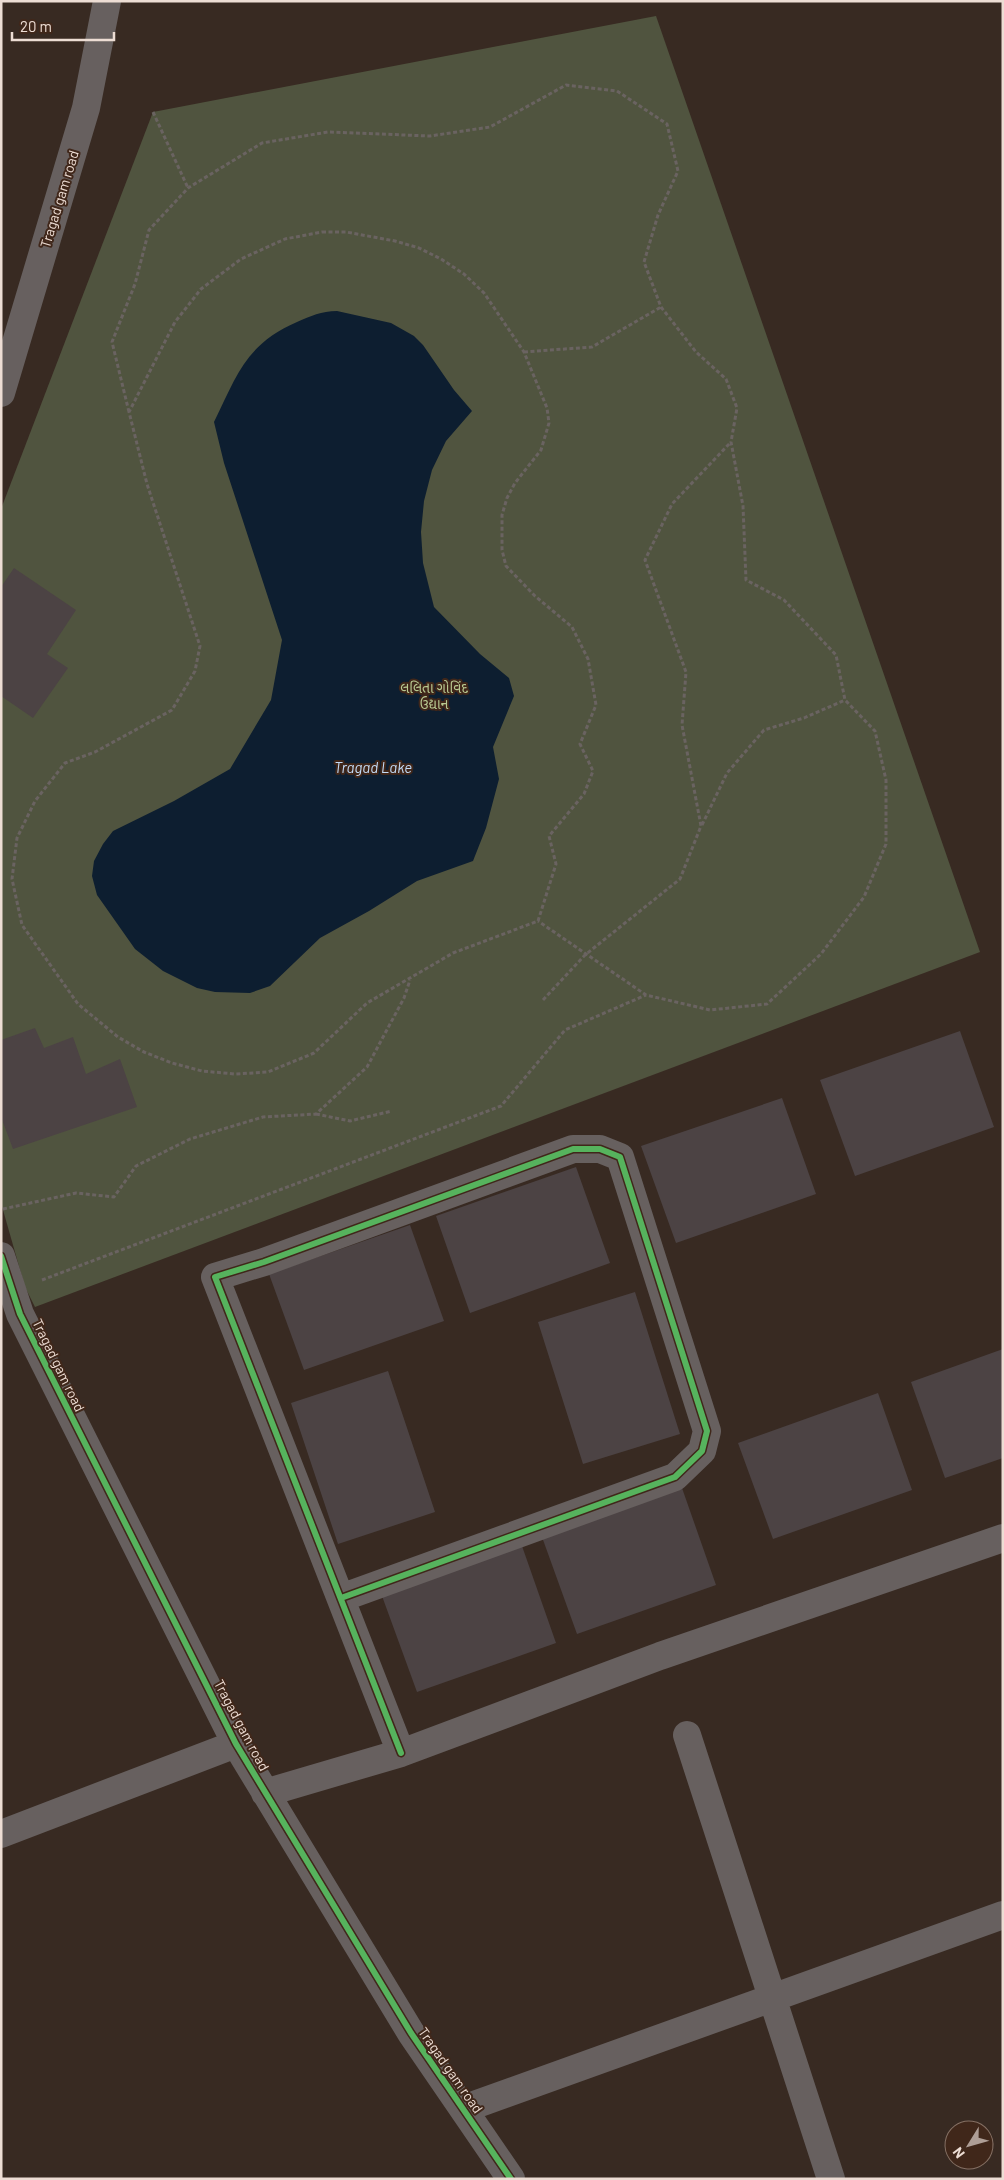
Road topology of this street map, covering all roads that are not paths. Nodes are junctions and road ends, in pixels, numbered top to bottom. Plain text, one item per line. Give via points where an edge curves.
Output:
1 (107, 1) edge
2 (1, 393) edge
3 (1, 1256) edge
4 (1003, 1538) edge
5 (341, 1598) junction
6 (687, 1735) dead end
7 (236, 1744) junction
8 (401, 1753) junction
9 (265, 1793) junction
10 (1, 1834) edge
11 (1003, 1915) edge
12 (771, 1998) junction
13 (463, 2109) junction
14 (511, 2179) edge
15 (831, 2179) edge

1 - 2 street, Tragad gam road via 86,108
3 - 7 street, Tragad gam road via 20,1314
4 - 8 street via 660,1656
5 - 5 street via 215,1277 573,1149 600,1149 620,1158 707,1431 702,1452 675,1477
5 - 8 street
6 - 12 street
7 - 9 street, Tragad gam road
7 - 10 street
8 - 9 street
9 - 13 street, Tragad gam road via 410,2034
11 - 12 street
12 - 13 street
12 - 15 street
13 - 14 street, Tragad gam road

